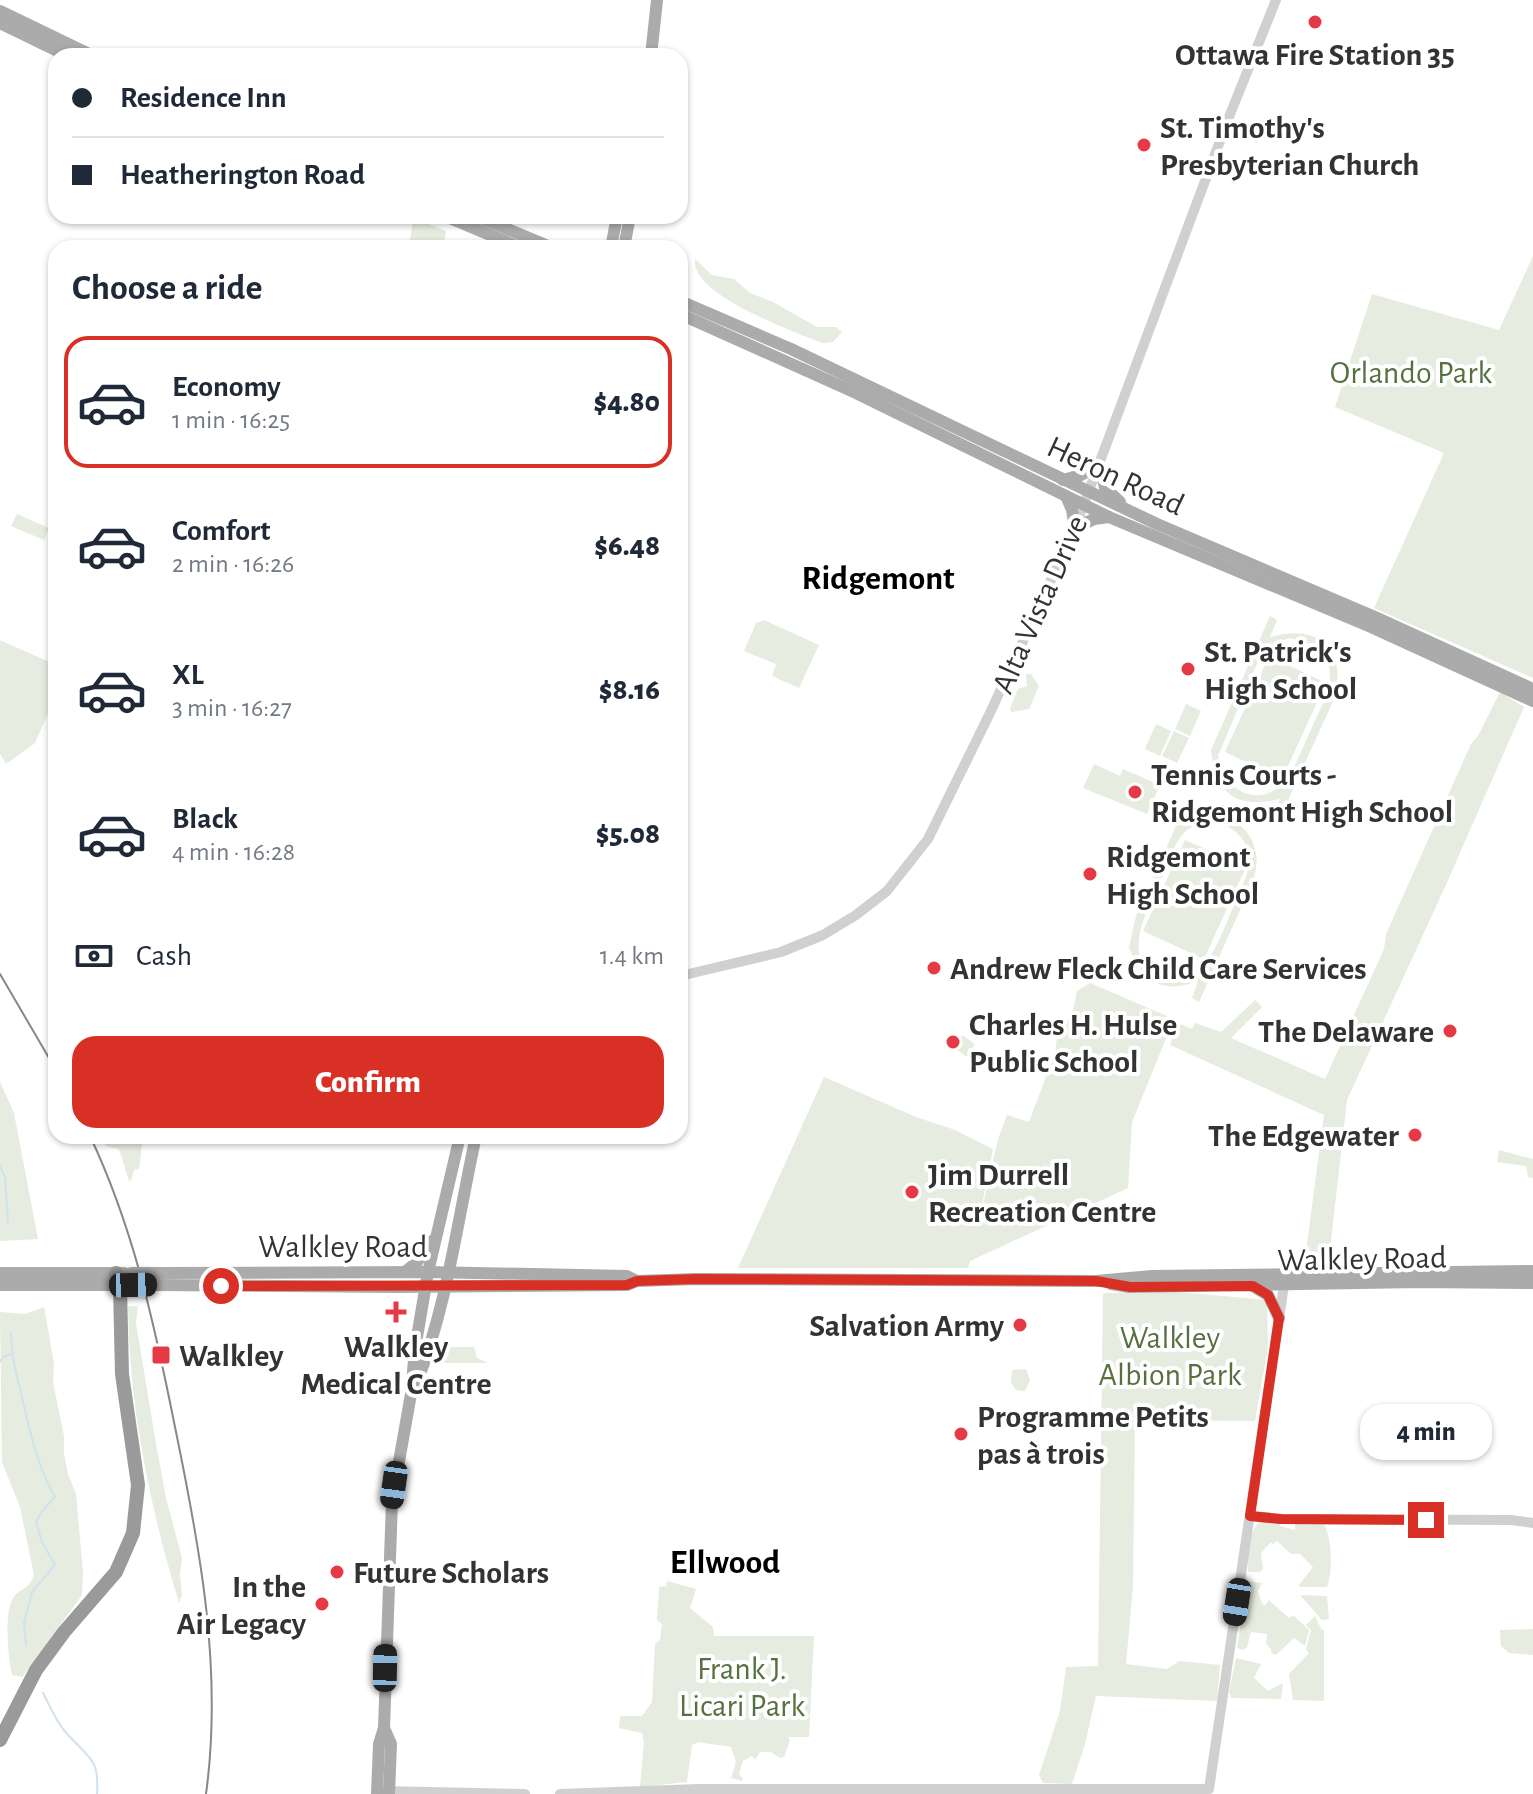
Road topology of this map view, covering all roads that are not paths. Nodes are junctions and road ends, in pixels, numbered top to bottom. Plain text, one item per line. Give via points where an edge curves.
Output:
1 (649, 0) edge
2 (657, 0) edge
3 (1276, 0) edge
4 (0, 11) edge
5 (0, 23) edge
6 (654, 24) junction
7 (52, 48) edge
8 (76, 48) edge
9 (652, 48) edge
10 (464, 224) edge
11 (495, 224) edge
12 (502, 240) edge
13 (534, 240) edge
14 (688, 304) edge
15 (688, 318) edge
16 (1100, 465) junction
17 (1063, 480) junction
18 (1066, 496) junction
19 (1086, 499) junction
20 (1109, 517) junction
21 (1157, 524) junction
22 (1075, 528) junction
23 (1533, 689) edge
24 (1533, 701) edge
25 (688, 974) edge
26 (458, 1144) edge
27 (474, 1144) edge
28 (436, 1235) junction
29 (453, 1243) junction
30 (1533, 1271) edge
31 (405, 1272) junction
32 (428, 1272) junction
33 (447, 1272) junction
34 (0, 1273) edge
35 (36, 1279) junction
36 (154, 1279) junction
37 (471, 1280) junction
38 (123, 1281) junction
39 (1096, 1281) junction
40 (1533, 1283) edge
41 (0, 1285) edge
42 (1284, 1285) junction
43 (1253, 1286) junction
44 (396, 1287) junction
45 (425, 1287) junction
46 (444, 1287) junction
47 (421, 1315) junction
48 (438, 1318) junction
49 (1279, 1318) junction
50 (411, 1394) junction
51 (1250, 1516) junction
52 (1533, 1523) edge
53 (0, 1740) edge
54 (383, 1793) edge
55 (525, 1794) edge
56 (560, 1794) edge

1 - 6 main road
2 - 6 main road
3 - 16 street, Alta Vista Drive
4 - 8 main road
5 - 7 main road
6 - 9 main road
10 - 12 main road
11 - 13 main road
14 - 17 main road, Heron Road
15 - 18 main road, Heron Road
16 - 17 main road
16 - 19 street, Alta Vista Drive
16 - 21 main road via 1110,495
17 - 19 main road, Heron Road
18 - 19 main road, Heron Road
18 - 22 main road
19 - 20 main road, Heron Road
19 - 21 main road, Heron Road
19 - 22 street, Alta Vista Drive
20 - 22 main road
20 - 24 main road, Heron Road
21 - 23 main road, Heron Road
22 - 25 street, Alta Vista Drive via 946,807 901,875 856,915 823,935 781,952
26 - 28 main road
27 - 29 main road
28 - 31 main road
28 - 32 main road
29 - 33 main road
29 - 37 main road
30 - 39 main road, Walkley Road via 1130,1276
31 - 32 main road, Walkley Road
31 - 36 main road, Walkley Road
32 - 33 main road, Walkley Road
32 - 45 main road
33 - 37 main road, Walkley Road
33 - 46 main road
34 - 35 main road, Walkley Road
35 - 38 main road, Walkley Road
35 - 41 main road, Walkley Road
36 - 38 main road, Walkley Road, bridge
36 - 44 main road, Walkley Road
37 - 39 main road, Walkley Road via 627,1285 632,1278
37 - 46 main road, Walkley Road
37 - 48 main road
38 - 53 highway via 122,1374 138,1485 131,1541 120,1565 36,1670
39 - 43 main road, Walkley Road via 1130,1287
40 - 42 main road, Walkley Road
42 - 43 main road, Walkley Road
42 - 49 street
43 - 49 main road via 1268,1295
44 - 45 main road, Walkley Road
44 - 47 main road
45 - 46 main road, Walkley Road
45 - 47 main road
46 - 48 main road
47 - 50 main road
48 - 50 main road
49 - 51 street
50 - 54 main road via 392,1501 384,1728 379,1744
51 - 52 street
51 - 56 street via 1209,1789
54 - 55 street

